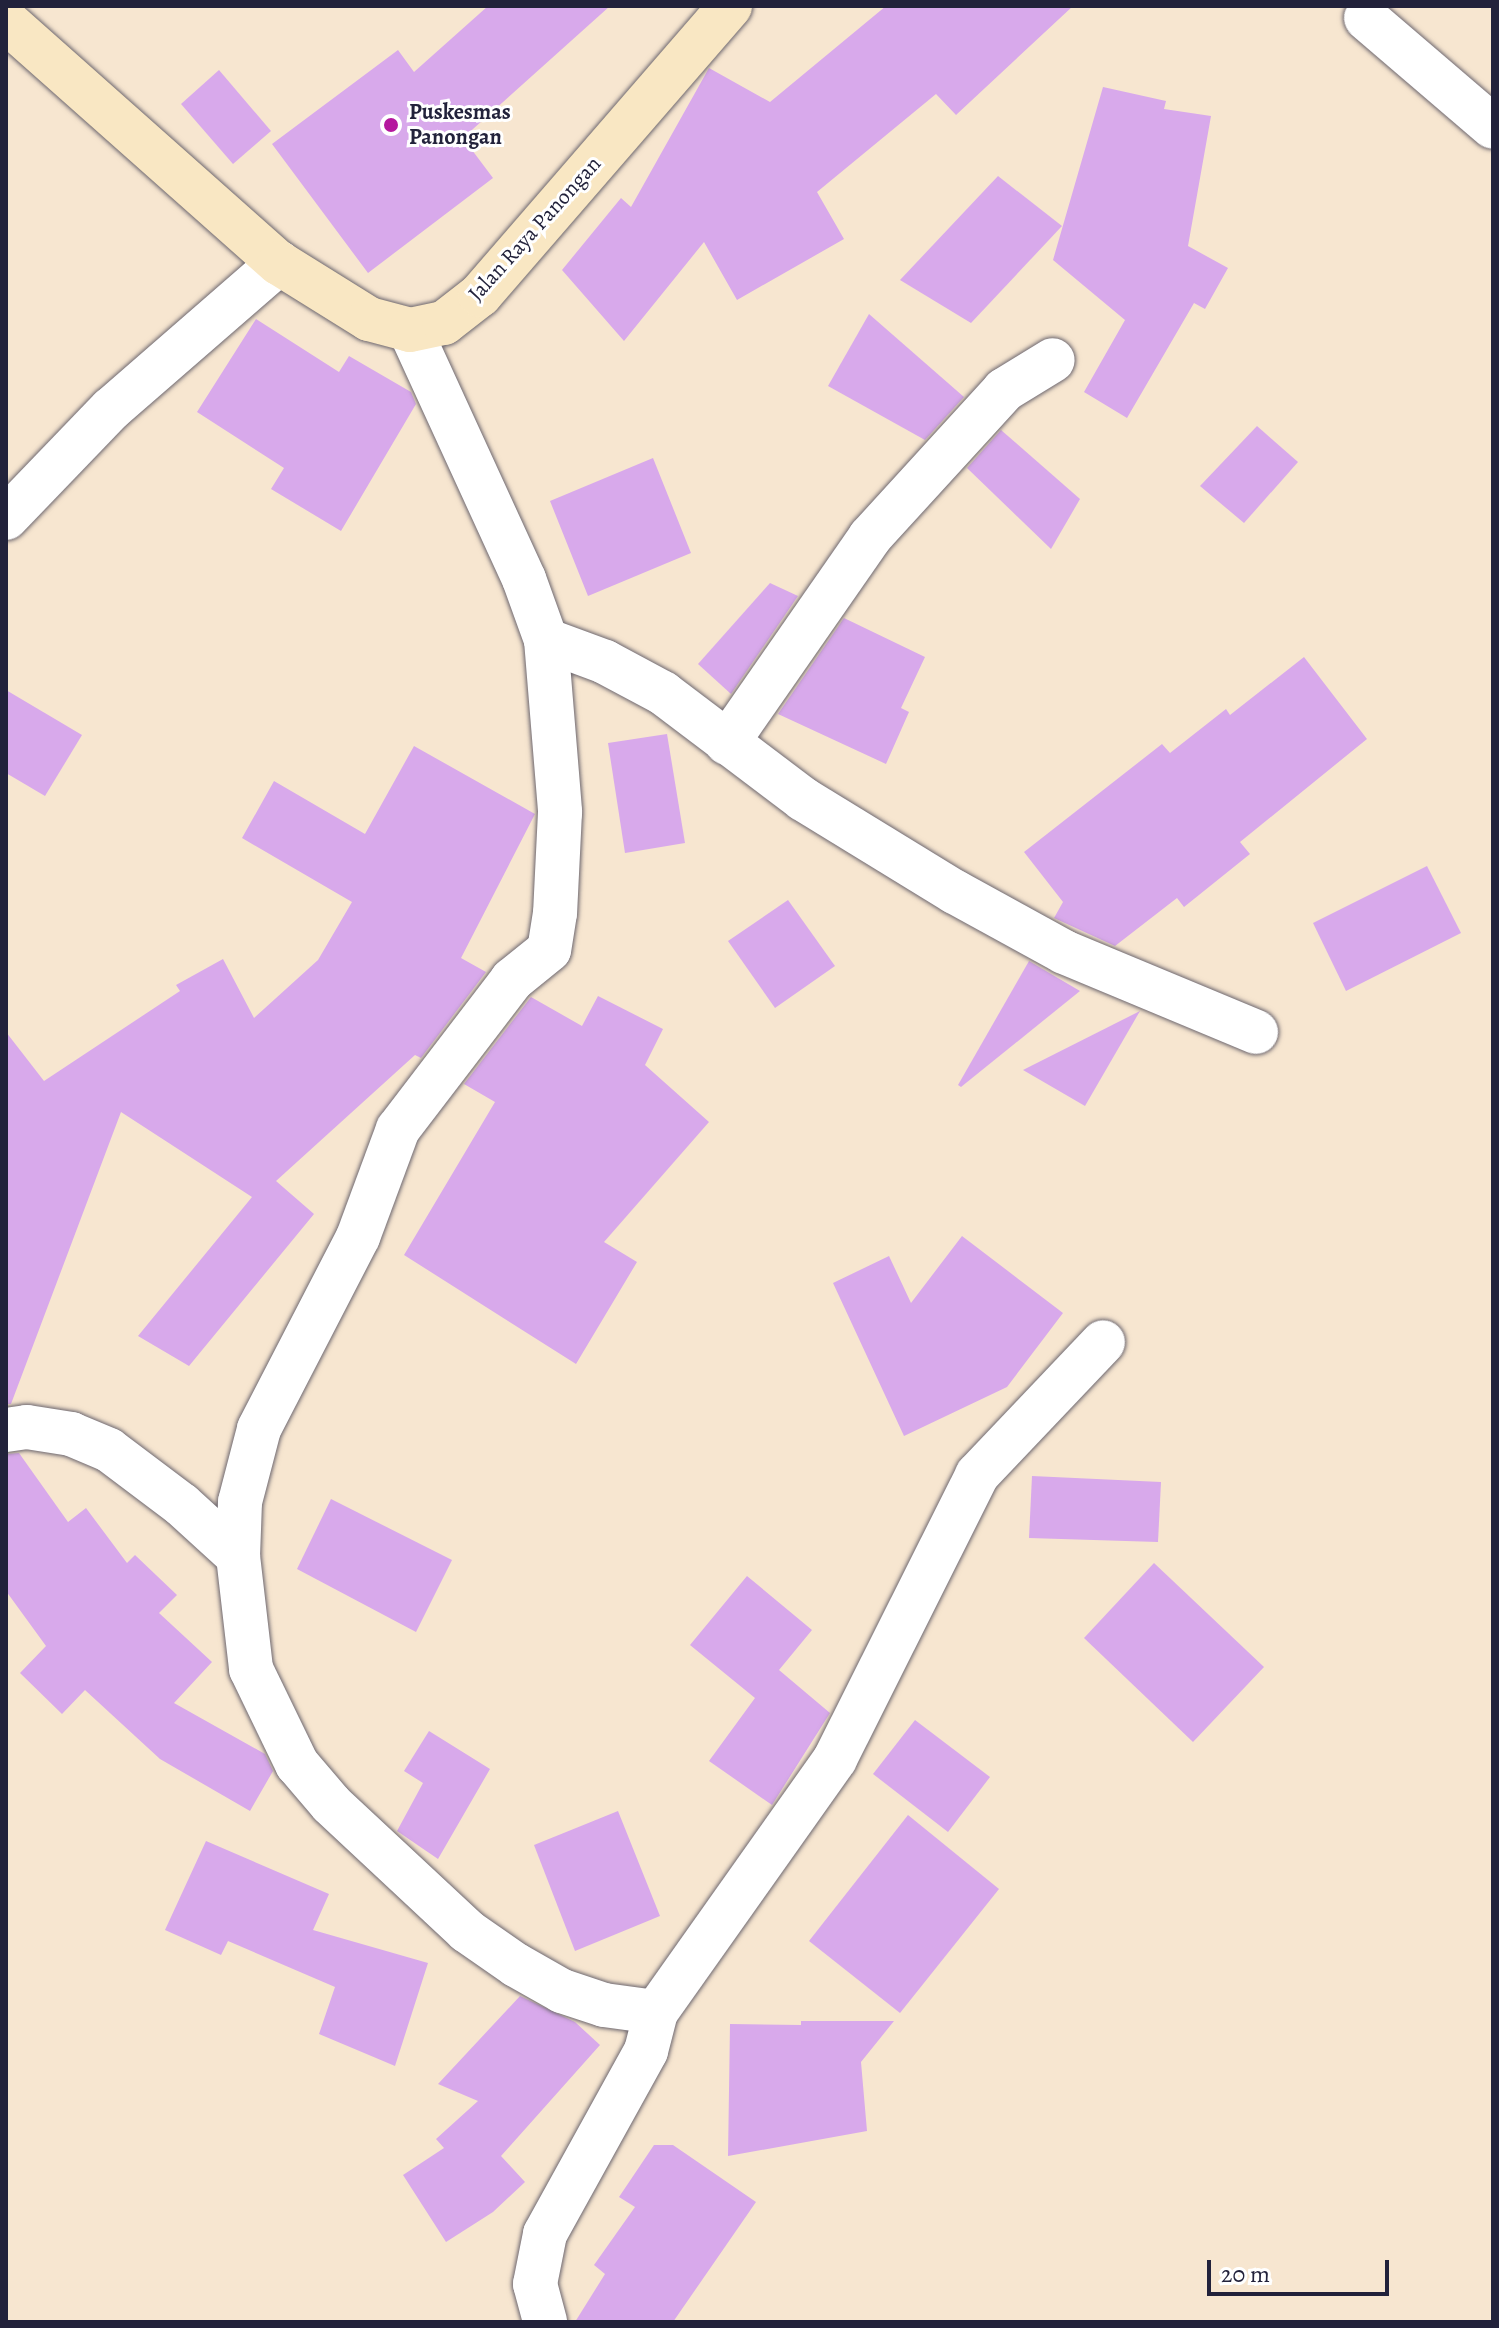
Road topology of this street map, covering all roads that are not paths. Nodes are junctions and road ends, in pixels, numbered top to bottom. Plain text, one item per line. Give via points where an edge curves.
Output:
1 (730, 6) edge
2 (1366, 18) dead end
3 (6, 21) edge
4 (1493, 127) edge
5 (279, 263) junction
6 (410, 330) junction
7 (1053, 360) dead end
8 (6, 518) edge
9 (546, 640) junction
10 (727, 743) junction
11 (1256, 1032) dead end
12 (1103, 1342) dead end
13 (6, 1430) edge
14 (238, 1556) junction
15 (656, 2012) junction
16 (545, 2322) edge

1 - 6 street, Jalan Raya Panongan via 480,295 444,323
2 - 4 street
3 - 5 street
5 - 6 street via 369,319
5 - 8 street via 111,409
6 - 9 street via 524,579
7 - 10 street via 1004,390 870,537
9 - 10 street via 605,662 663,693
9 - 14 street via 561,857 549,950 512,980 398,1129 358,1237 259,1429 240,1502
10 - 11 street via 803,799 917,870 1064,952
12 - 15 street via 977,1475 835,1759
13 - 14 street via 27,1427 71,1434 109,1450
14 - 15 street via 251,1669 297,1764 331,1804 467,1931 516,1965 590,2000
15 - 16 street via 646,2051 545,2234 535,2284

